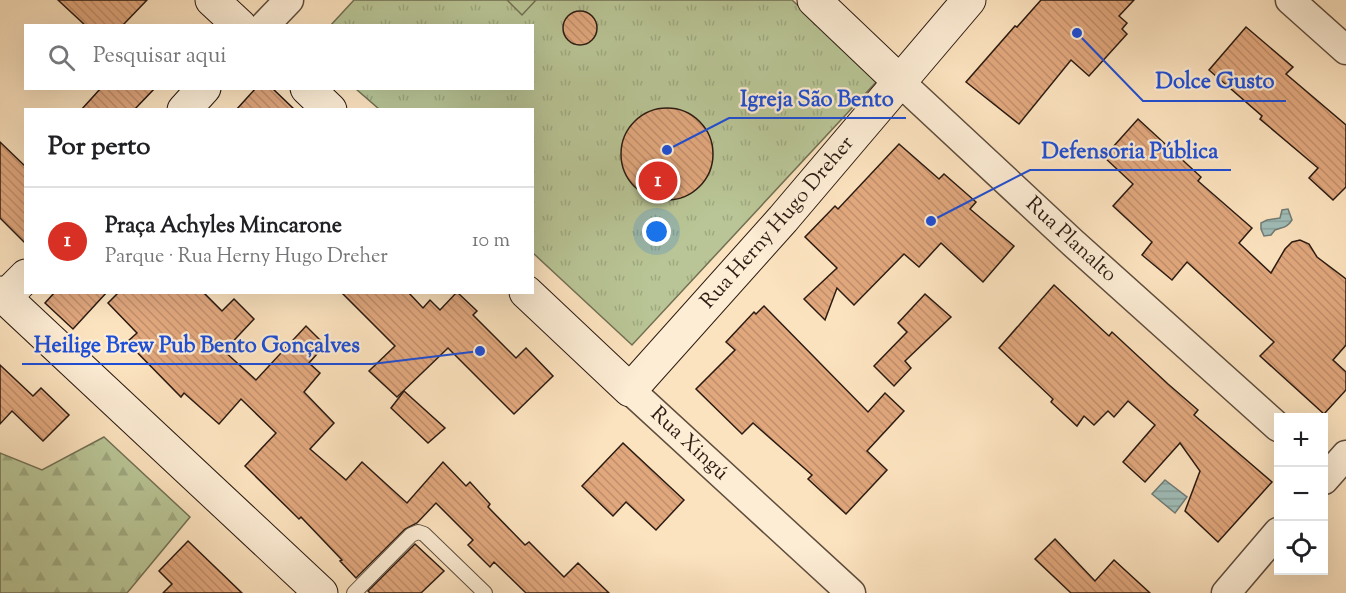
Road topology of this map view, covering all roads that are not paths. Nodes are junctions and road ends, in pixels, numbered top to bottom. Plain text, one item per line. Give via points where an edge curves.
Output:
1 (212, 0) edge
2 (289, 0) edge
3 (814, 0) edge
4 (969, 0) edge
5 (1290, 0) edge
6 (238, 24) edge
7 (266, 24) edge
8 (1346, 50) edge
9 (899, 81) junction
10 (202, 90) edge
11 (309, 90) edge
12 (186, 108) edge
13 (328, 108) edge
14 (8, 292) edge
15 (528, 294) edge
16 (630, 390) junction
17 (1274, 423) edge
18 (1274, 537) edge
19 (321, 593) edge
20 (354, 593) edge
21 (485, 593) edge
22 (851, 593) edge
23 (1226, 593) edge

1 - 6 main road
2 - 7 street
3 - 9 main road, Rua Planalto
4 - 9 main road, Rua Herny Hugo Dreher
5 - 8 street
9 - 16 main road, Rua Herny Hugo Dreher via 783,219
9 - 17 street, Rua Planalto
10 - 12 main road
11 - 13 main road
14 - 19 main road
15 - 16 main road, Rua Xingú
16 - 22 street, Rua Xingú
18 - 23 street
20 - 21 lane via 418,532

